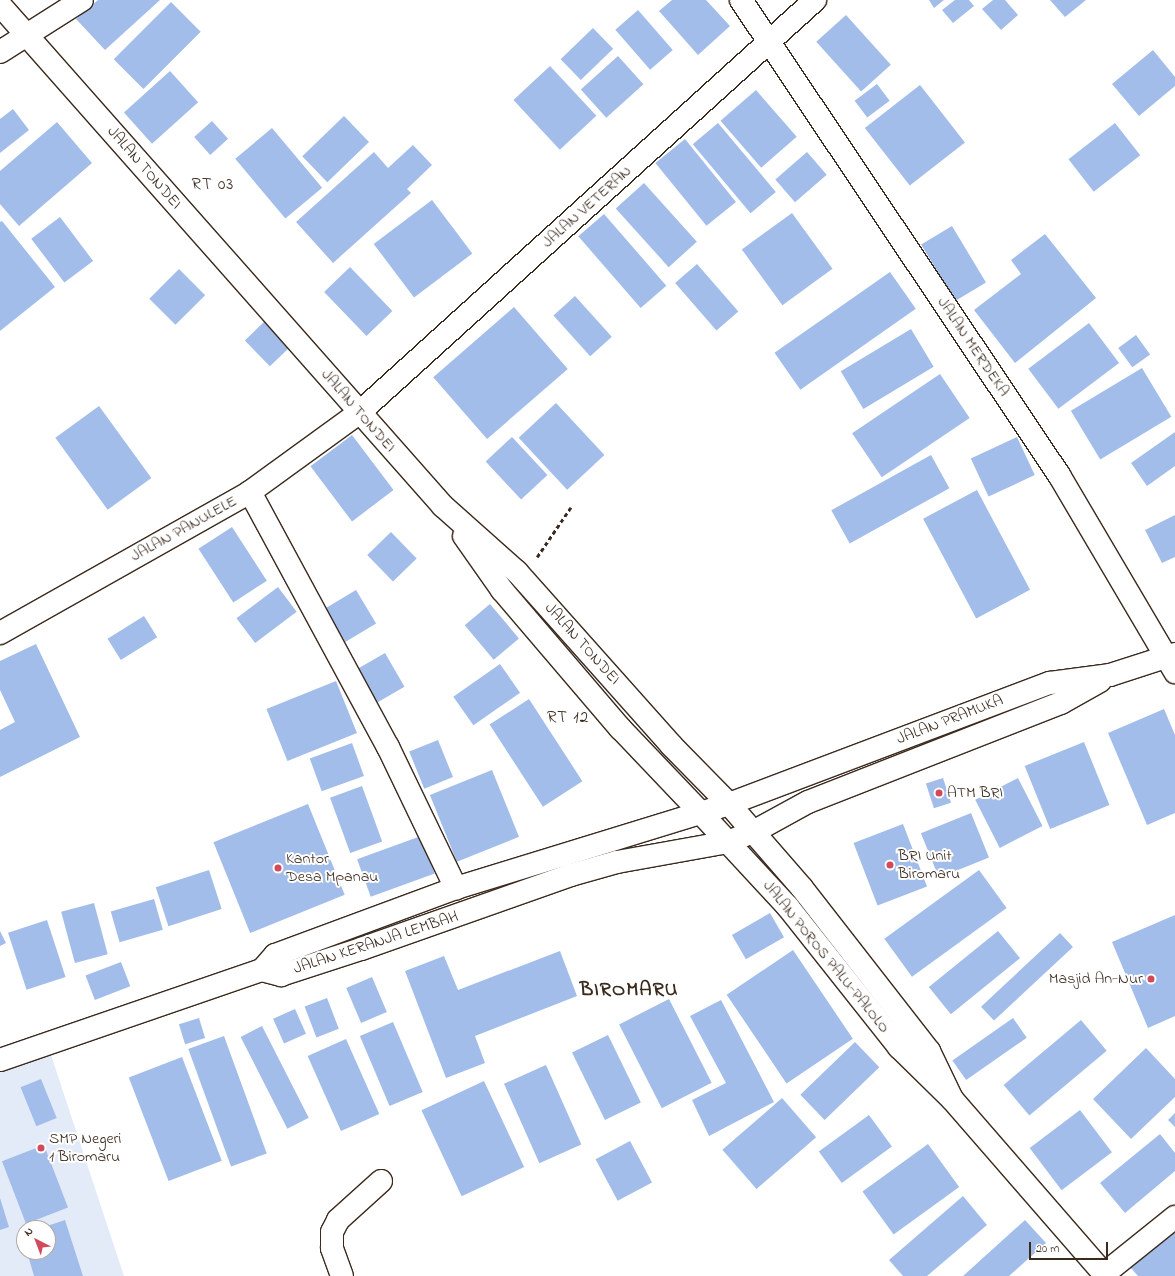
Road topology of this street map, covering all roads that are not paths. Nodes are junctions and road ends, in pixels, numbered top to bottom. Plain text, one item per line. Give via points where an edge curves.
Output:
1 (82, 0) edge
2 (741, 0) edge
3 (815, 0) edge
4 (0, 5) edge
5 (27, 35) junction
6 (770, 42) junction
7 (0, 52) edge
8 (360, 412) junction
9 (250, 492) junction
10 (443, 506) junction
11 (0, 633) edge
12 (1173, 661) edge
13 (1110, 675) junction
14 (729, 804) junction
15 (701, 813) junction
16 (755, 831) junction
17 (728, 842) junction
18 (456, 888) junction
19 (262, 970) junction
20 (0, 1060) edge
21 (952, 1098) junction
22 (381, 1181) dead end
23 (1175, 1217) edge
24 (1105, 1275) edge
25 (342, 1276) edge

1 - 5 street
2 - 6 street, JALAN MERDEKA
3 - 6 street, JALAN VETERAN
4 - 5 street, JALAN TONDEI
5 - 7 street
5 - 8 street, JALAN TONDEI
6 - 8 street, JALAN VETERAN
6 - 12 street, JALAN MERDEKA via 1059,475
8 - 9 street, JALAN PANULELE
8 - 10 street, JALAN TONDEI
9 - 11 street, JALAN PANULELE
9 - 18 street via 388,747
10 - 14 street, JALAN TONDEI via 517,572
10 - 15 street, JALAN POROS PALU-PALOLO via 502,590 620,728
12 - 13 street, JALAN PRAMUKA
13 - 14 street, JALAN PRAMUKA via 1050,683
13 - 16 street, JALAN KERANJA LEMBAH via 1061,703 808,802
14 - 15 street, JALAN PRAMUKA
14 - 16 street, JALAN POROS PALU-PALOLO
15 - 17 street, JALAN POROS PALU-PALOLO
15 - 18 street, JALAN PRAMUKA via 603,840
16 - 17 street, JALAN KERANJA LEMBAH
16 - 21 street, JALAN POROS PALU-PALOLO via 929,1051
17 - 19 street, JALAN KERANJA LEMBAH via 617,862 571,875 281,975
17 - 21 street, JALAN POROS PALU-PALOLO via 788,907 899,1047
18 - 19 street, JALAN PRAMUKA via 275,955
19 - 20 street
21 - 24 street, JALAN POROS PALU-PALOLO
22 - 25 street via 338,1220 332,1232 332,1248
23 - 24 street

